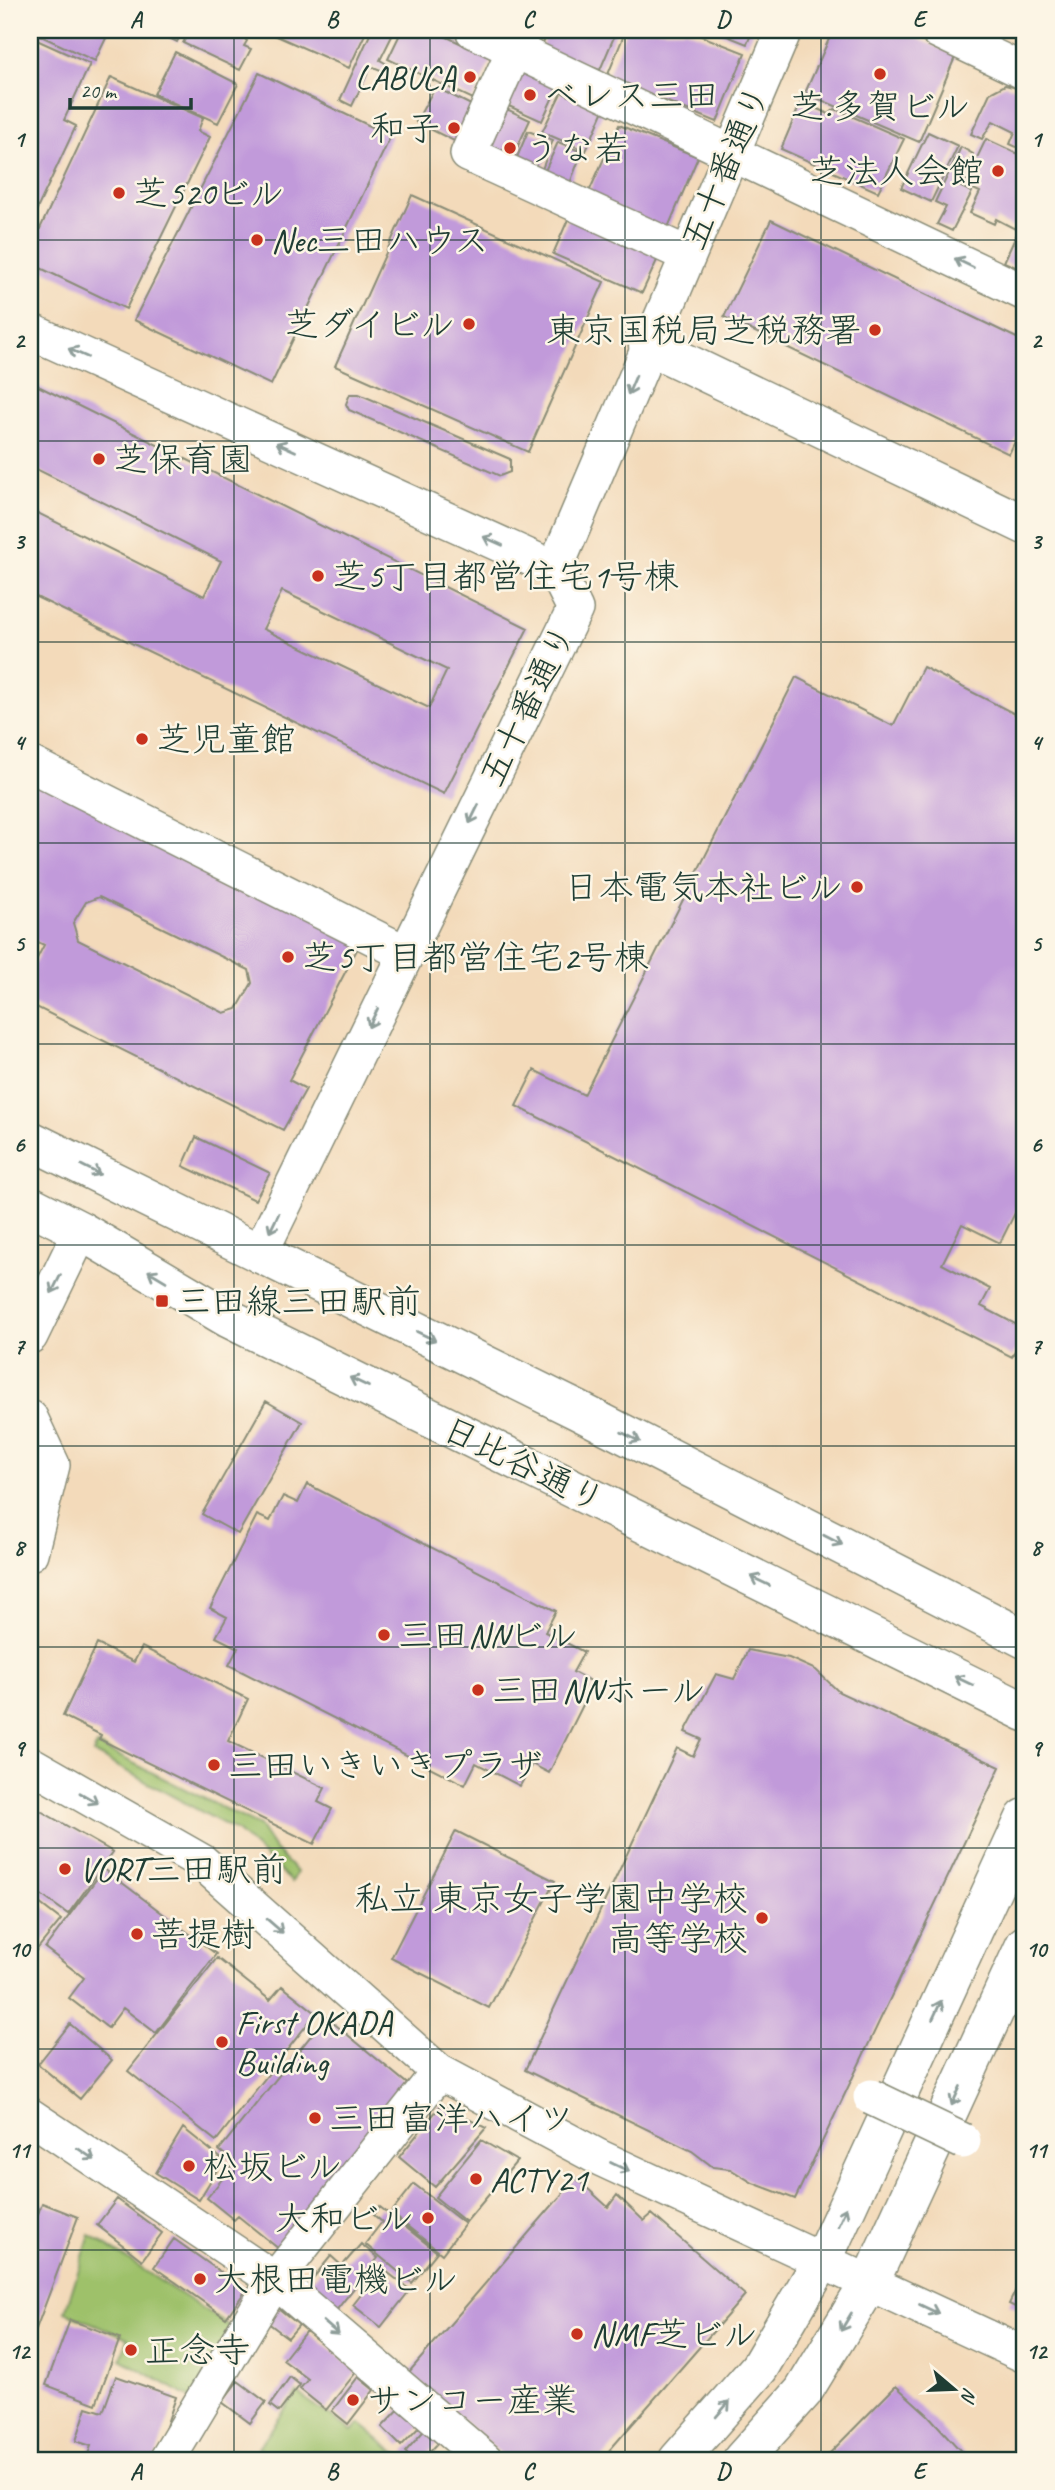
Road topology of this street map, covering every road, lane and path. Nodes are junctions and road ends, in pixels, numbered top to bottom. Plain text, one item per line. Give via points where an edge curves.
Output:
1 (473, 30) edge
2 (784, 30) edge
3 (937, 30) edge
4 (519, 39) edge
5 (1025, 72) edge
6 (732, 152) junction
7 (688, 255) junction
8 (1025, 293) edge
9 (30, 331) edge
10 (649, 345) junction
11 (1025, 525) edge
12 (555, 569) junction
13 (30, 764) edge
14 (405, 953) junction
15 (30, 1140) edge
16 (30, 1205) edge
17 (82, 1231) junction
18 (259, 1255) junction
19 (30, 1336) edge
20 (30, 1418) edge
21 (30, 1553) edge
22 (1025, 1639) edge
23 (1025, 1712) edge
24 (30, 1763) edge
25 (1025, 1818) edge
26 (1025, 1945) edge
27 (439, 2072) junction
28 (871, 2097) dead end
29 (30, 2116) edge
30 (964, 2141) dead end
31 (822, 2259) junction
32 (275, 2280) junction
33 (870, 2282) junction
34 (1025, 2355) edge
35 (167, 2460) edge
36 (485, 2460) edge
37 (678, 2460) edge
38 (742, 2460) edge

1 - 4 street
2 - 6 street, 五十番通り
3 - 5 street
4 - 6 street
4 - 7 street via 468,153
6 - 7 street, 五十番通り
8 -> 6 street
7 - 10 street, 五十番通り
12 -> 9 street
10 - 11 main road
10 -> 12 street, 五十番通り
12 -> 14 street, 五十番通り via 575,609
13 - 14 street
14 -> 18 street, 五十番通り
15 -> 18 main road, 日比谷通り
16 - 17 main road, 日比谷通り
17 -> 19 street
23 -> 17 main road, 日比谷通り via 228,1318
18 -> 22 main road, 日比谷通り via 589,1415
20 - 21 street via 51,1465
24 -> 27 street via 202,1862
31 -> 25 main road
26 -> 33 main road
27 -> 31 street via 598,2157
27 - 32 street
28 - 30 street, bridge
29 -> 32 street
31 - 33 street
37 -> 31 main road via 759,2368
32 - 35 street
32 -> 36 street
33 -> 34 street
33 -> 38 main road via 803,2392

